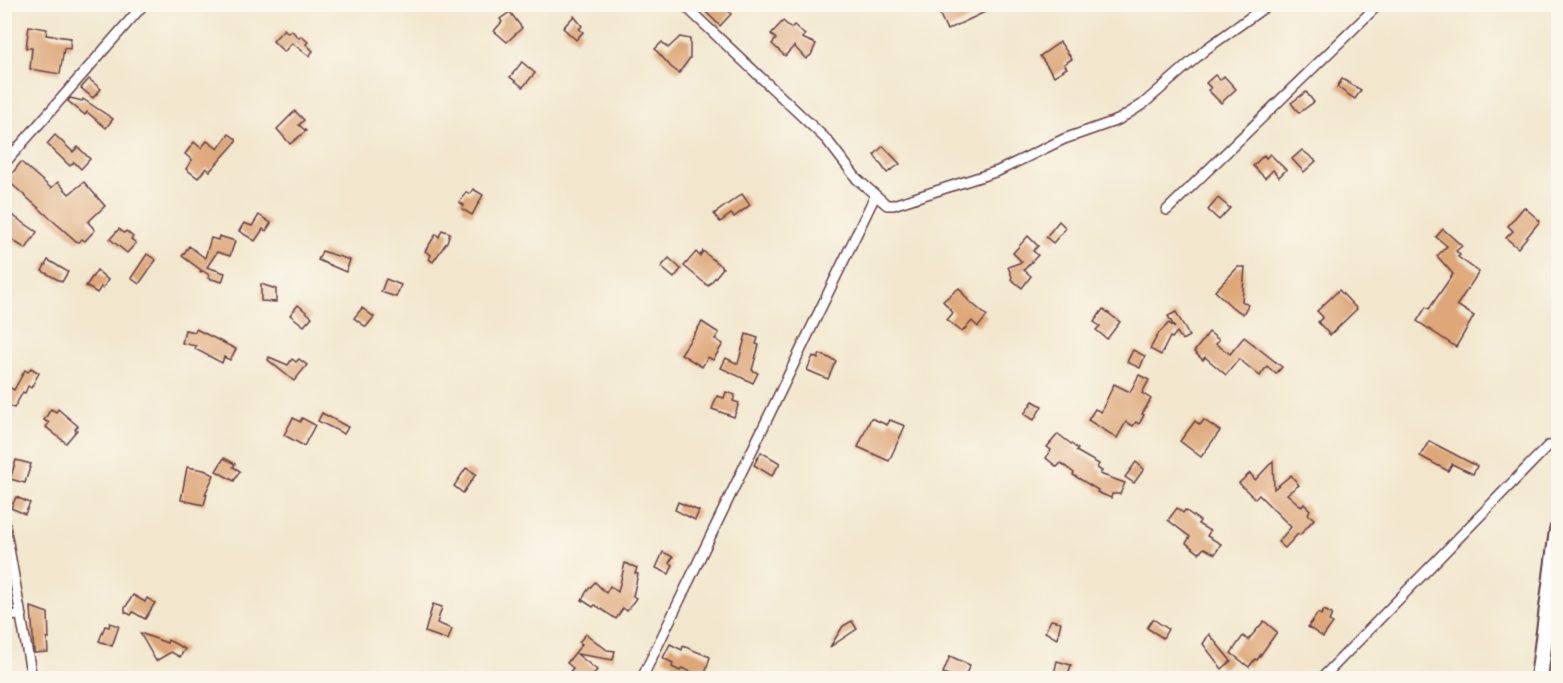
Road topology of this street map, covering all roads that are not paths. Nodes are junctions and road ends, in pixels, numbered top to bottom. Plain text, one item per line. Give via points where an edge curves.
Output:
1 (144, 4) edge
2 (683, 4) edge
3 (1269, 4) edge
4 (1378, 4) edge
5 (4, 164) edge
6 (875, 196) junction
7 (1167, 210) dead end
8 (1558, 445) edge
9 (4, 520) edge
10 (1558, 530) edge
11 (22, 615) junction
12 (4, 616) edge
13 (32, 678) edge
14 (642, 678) edge
15 (1322, 678) edge
16 (1539, 678) edge

1 - 5 street
2 - 6 street via 827,140
3 - 6 street via 1118,120 1064,139 998,171 893,205
4 - 7 street
6 - 14 street
8 - 15 street via 1548,446
9 - 11 street
10 - 16 highway
11 - 12 street
11 - 13 street

